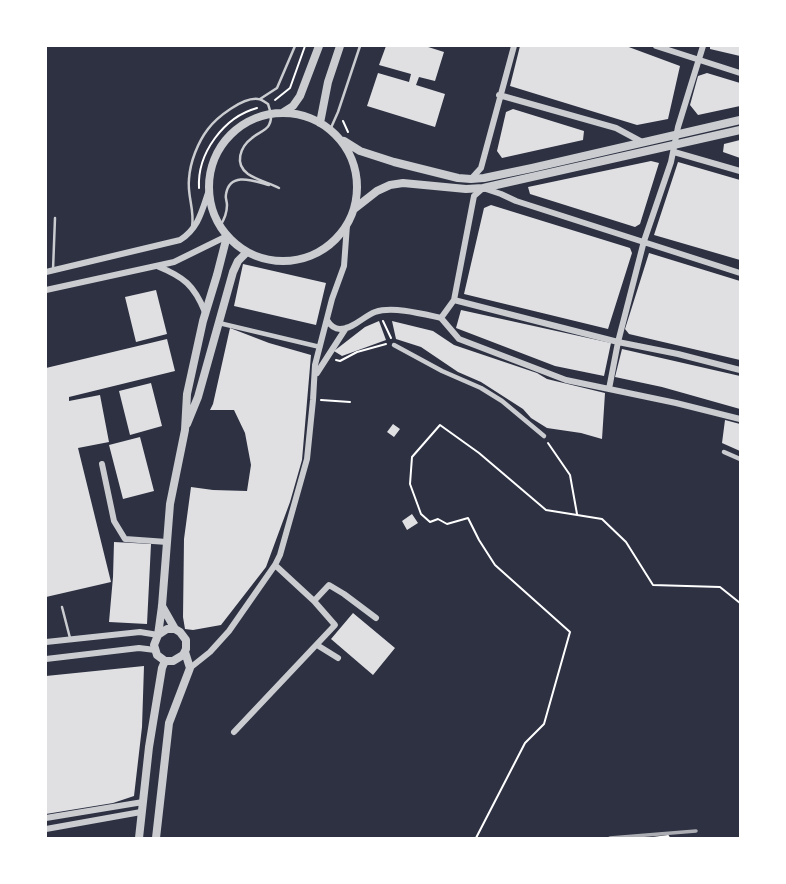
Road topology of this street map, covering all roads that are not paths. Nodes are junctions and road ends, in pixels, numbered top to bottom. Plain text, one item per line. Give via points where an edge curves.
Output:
1 (295, 46) edge
2 (318, 46) edge
3 (340, 46) edge
4 (360, 46) edge
5 (514, 46) edge
6 (656, 46) edge
7 (703, 46) edge
8 (699, 59) junction
9 (740, 73) edge
10 (499, 95) junction
11 (259, 99) junction
12 (282, 113) junction
13 (271, 114) junction
14 (740, 120) edge
15 (320, 122) junction
16 (330, 130) junction
17 (740, 130) edge
18 (677, 135) junction
19 (339, 138) junction
20 (642, 142) junction
21 (675, 149) junction
22 (740, 171) edge
23 (471, 179) junction
24 (483, 188) junction
25 (209, 190) junction
26 (354, 209) junction
27 (55, 218) dead end
28 (347, 225) junction
29 (220, 226) junction
30 (191, 231) junction
31 (227, 236) junction
32 (644, 241) junction
33 (247, 252) junction
34 (155, 266) junction
35 (49, 271) edge
36 (740, 273) edge
37 (46, 290) edge
38 (454, 300) junction
39 (205, 313) junction
40 (441, 318) junction
41 (327, 320) junction
42 (219, 323) junction
43 (346, 328) junction
44 (618, 342) junction
45 (394, 345) road end
46 (320, 346) junction
47 (740, 370) edge
48 (315, 376) junction
49 (609, 389) junction
50 (740, 419) edge
51 (185, 430) junction
52 (544, 436) road end
53 (724, 452) dead end
54 (740, 459) edge
55 (102, 464) dead end
56 (167, 542) junction
57 (275, 565) junction
58 (314, 601) junction
59 (162, 606) junction
60 (62, 607) dead end
61 (376, 618) dead end
62 (175, 629) junction
63 (158, 635) junction
64 (70, 640) junction
65 (46, 642) edge
66 (317, 645) junction
67 (155, 650) junction
68 (185, 652) junction
69 (338, 658) dead end
70 (46, 659) edge
71 (165, 661) junction
72 (190, 668) junction
73 (234, 732) dead end
74 (143, 802) junction
75 (141, 813) junction
76 (46, 818) edge
77 (46, 829) edge
78 (139, 838) edge
79 (156, 838) edge

1 - 11 lane via 277,88
2 - 12 street via 300,96
3 - 15 street
4 - 16 lane
5 - 10 street
6 - 8 street
7 - 8 street
8 - 9 street
8 - 18 street
10 - 20 street via 616,128
10 - 23 street via 481,168
11 - 13 lane via 268,104
11 - 30 lane via 231,109 209,128 197,149 189,178 194,217
12 - 13 street
12 - 15 street
13 - 25 street via 250,120 219,149
13 - 29 lane via 270,124 243,147 239,159 248,174 279,188 236,180 226,193
14 - 18 street
15 - 16 street
16 - 19 street
17 - 21 street
18 - 20 street
18 - 21 street
19 - 23 street via 383,159
19 - 26 street via 354,164
20 - 23 street
21 - 22 street
21 - 24 street
21 - 32 street
24 - 26 street via 402,183 377,191
24 - 32 street
24 - 38 street via 474,196
25 - 29 street
25 - 30 street
26 - 28 street
27 - 35 lane
28 - 33 street via 313,255 291,261 268,260
28 - 41 street via 344,266
29 - 31 street
30 - 35 street via 180,240
31 - 33 street
31 - 34 street via 188,257
31 - 39 street
32 - 36 street
32 - 44 street
33 - 42 street via 233,272
34 - 37 street
34 - 39 street via 186,281
38 - 40 street
38 - 44 street
39 - 51 street via 187,394
40 - 43 street via 412,311 378,311
40 - 49 street via 459,339 566,380
41 - 43 street via 331,326
41 - 46 street
42 - 46 street
42 - 51 street
43 - 48 street
44 - 47 street
44 - 49 street
45 - 52 street via 481,388
46 - 48 street
48 - 57 street via 307,459
49 - 50 street
51 - 56 street
53 - 54 street
55 - 56 street via 114,521 125,539
56 - 59 street
57 - 58 street
57 - 72 street via 217,646
58 - 61 street via 329,585
58 - 66 street via 335,625
59 - 62 street
59 - 63 street
60 - 64 lane
62 - 63 street
62 - 68 street via 184,636
63 - 64 street via 140,632
63 - 67 street
64 - 65 street
66 - 69 street
66 - 73 street
67 - 70 street
67 - 71 street
68 - 71 street via 177,660
68 - 72 street
71 - 74 street
72 - 79 street via 169,723
74 - 75 street
74 - 76 street
75 - 77 street
75 - 78 street

